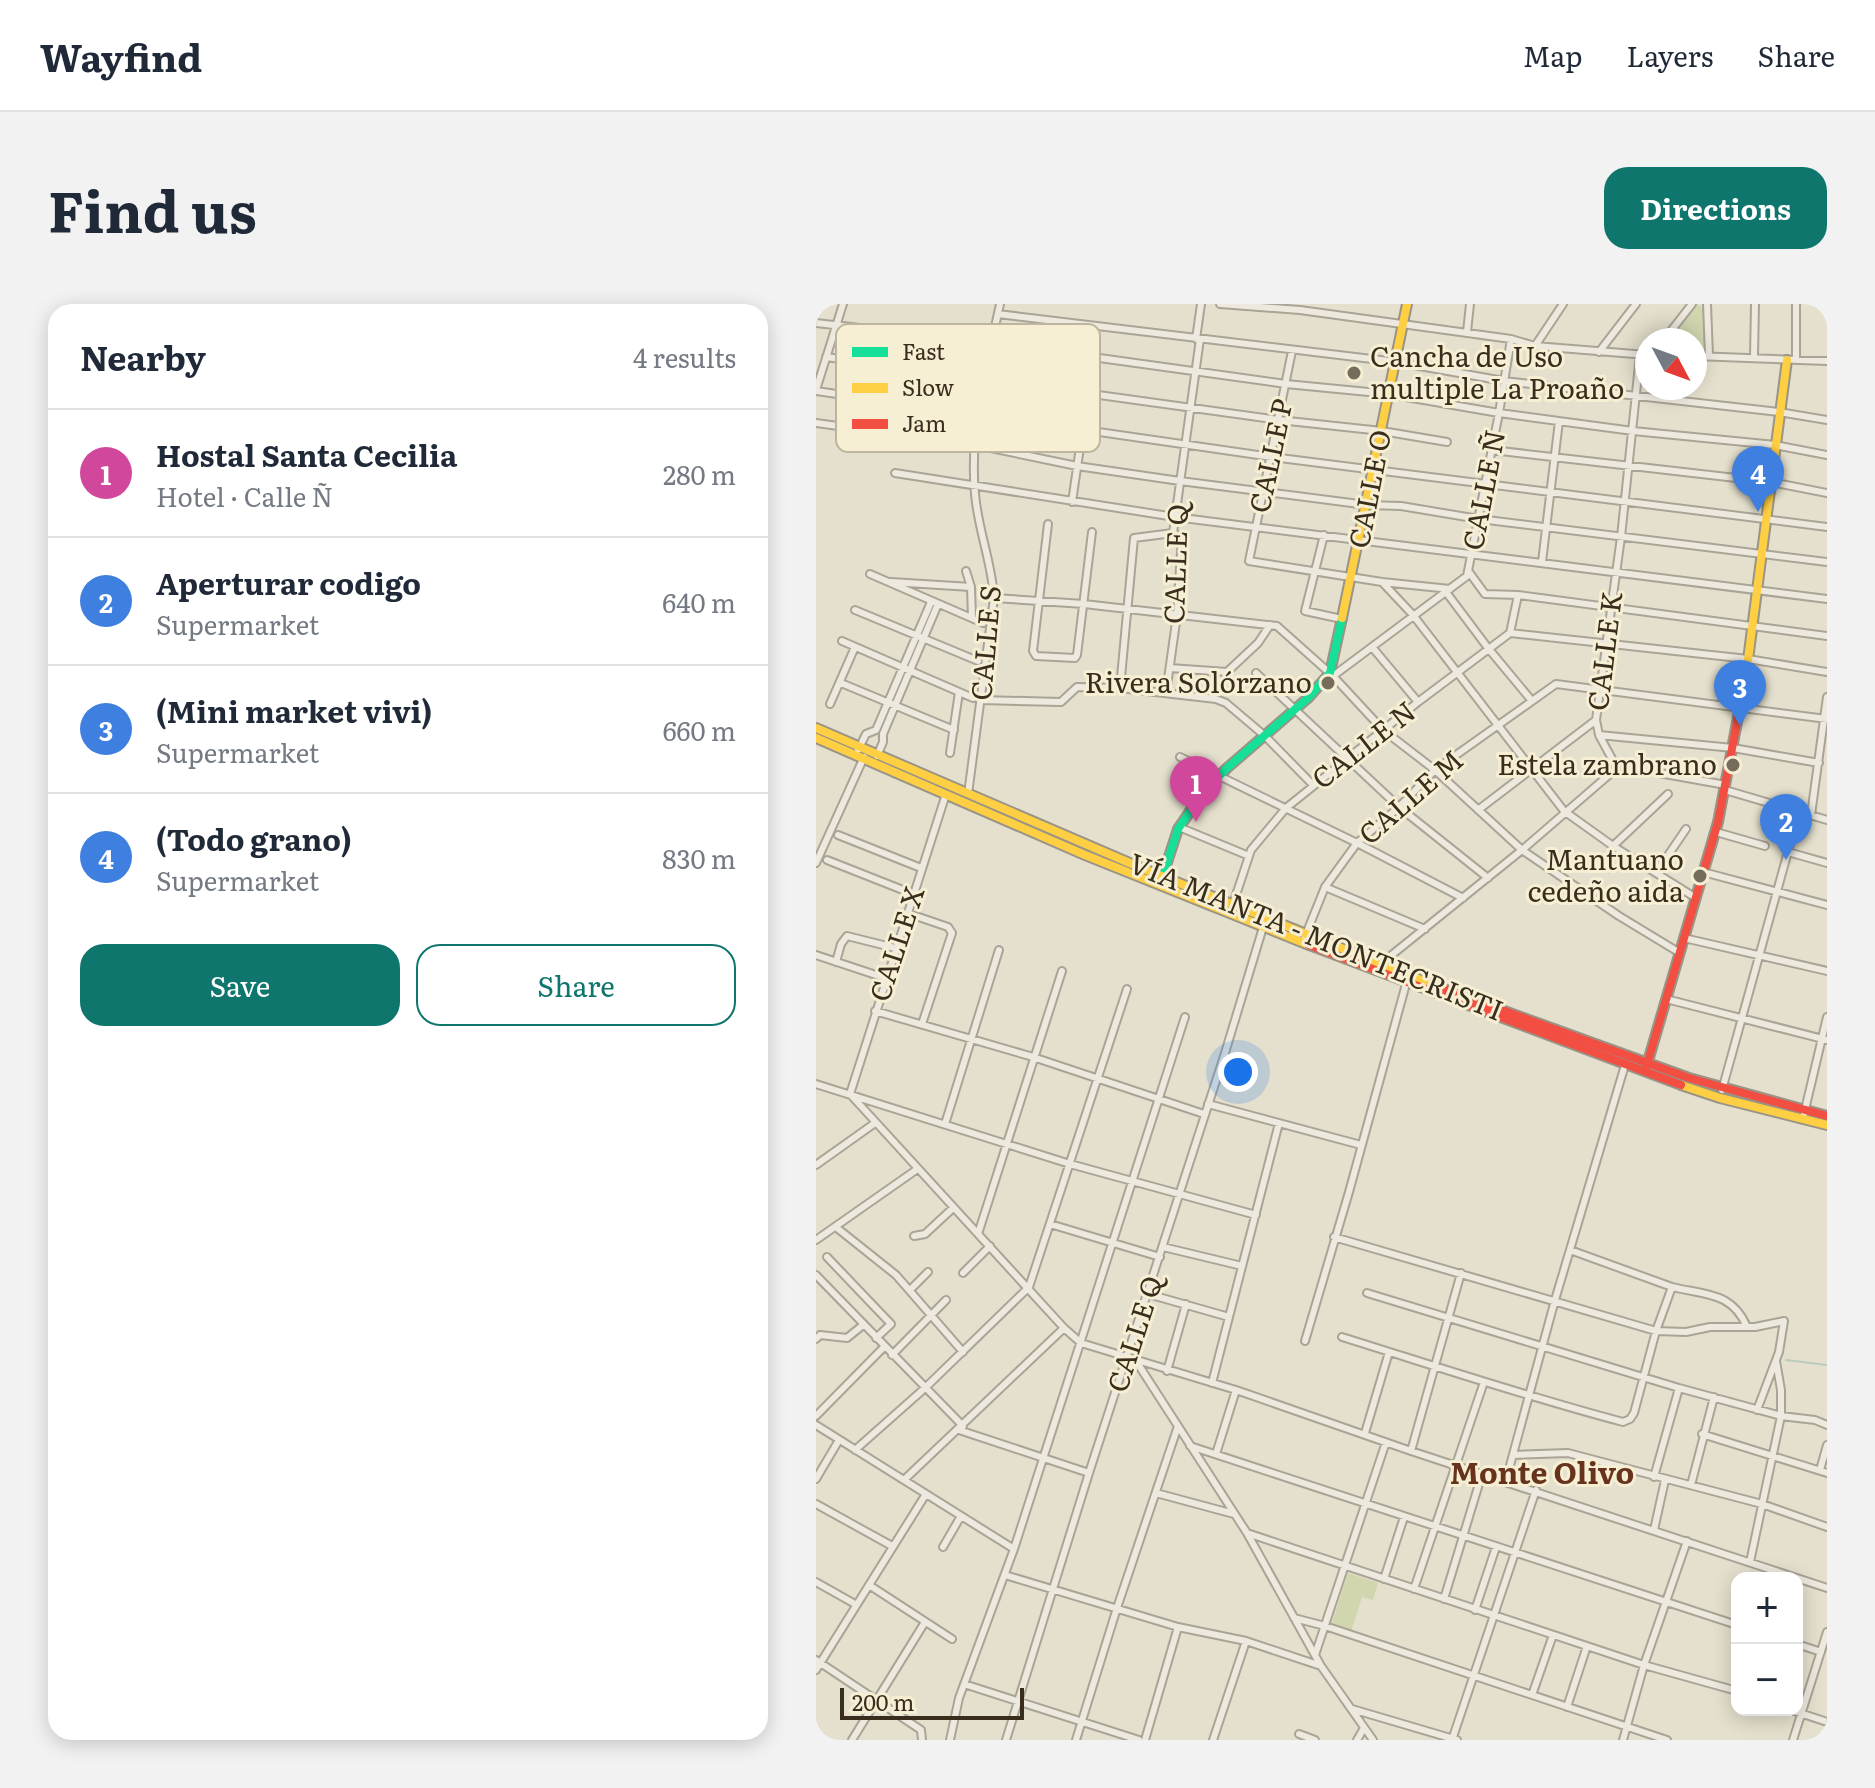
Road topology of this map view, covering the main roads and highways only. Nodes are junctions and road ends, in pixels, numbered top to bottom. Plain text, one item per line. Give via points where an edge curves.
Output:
1 (1407, 304) edge
2 (1791, 360) road end
3 (1332, 674) joint
4 (816, 728) edge
5 (816, 738) edge
6 (862, 752) junction
7 (876, 758) junction
8 (1161, 882) junction
9 (1645, 1069) junction
10 (1804, 1115) junction
11 (1827, 1116) edge
12 (1827, 1125) edge

1 - 3 main road, CALLE O
2 - 9 main road via 1779,412 1753,628 1726,787
3 - 8 main road, CALLE Ñ via 1191,809 1179,827
4 - 6 main road, VÍA MANTA - MONTECRISTI
5 - 6 main road, VÍA MANTA - MONTECRISTI
6 - 7 main road, VÍA MANTA - MONTECRISTI
7 - 8 main road, VÍA MANTA - MONTECRISTI
7 - 8 main road, VÍA MANTA - MONTECRISTI via 946,794
8 - 9 main road, VÍA MANTA - MONTECRISTI
9 - 10 main road, VÍA MANTA - MONTECRISTI
10 - 11 main road, VÍA MANTA - MONTECRISTI
10 - 12 main road, VÍA MANTA - MONTECRISTI

